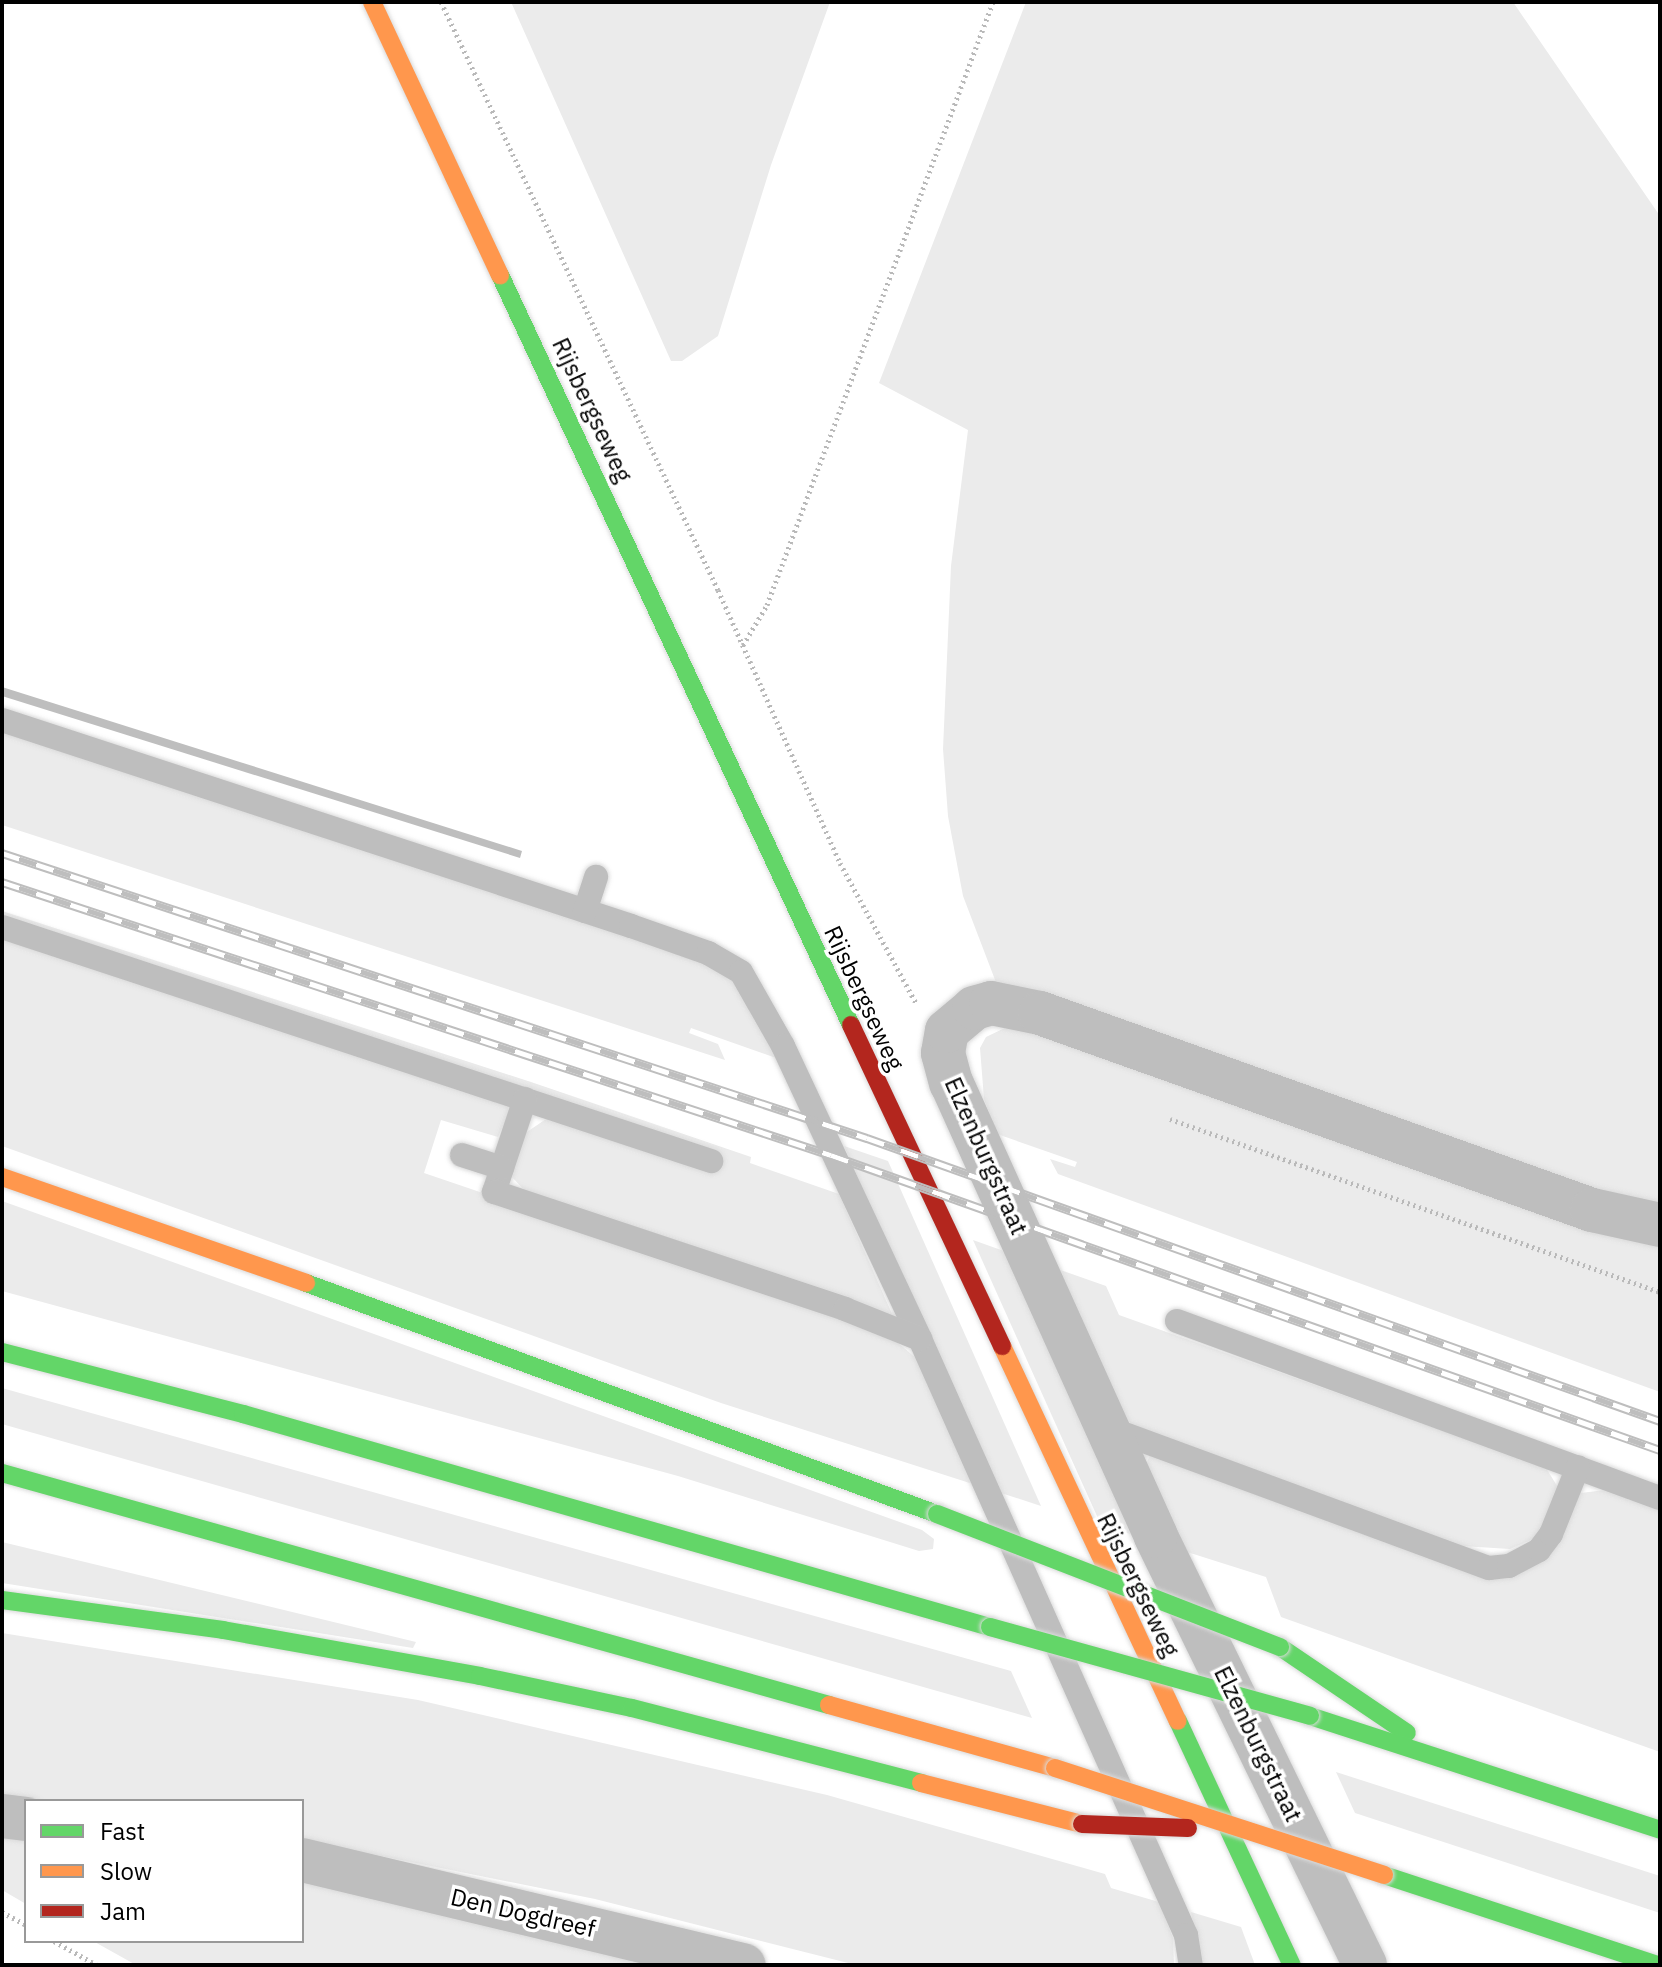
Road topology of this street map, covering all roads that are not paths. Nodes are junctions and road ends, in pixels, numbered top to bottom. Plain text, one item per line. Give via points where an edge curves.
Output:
1 (372, 2) edge
2 (385, 2) edge
3 (398, 48) junction
4 (2, 720) edge
5 (596, 877) dead end
6 (585, 911) junction
7 (2, 927) edge
8 (525, 1099) junction
9 (462, 1155) dead end
10 (711, 1161) dead end
11 (502, 1168) junction
12 (2, 1177) edge
13 (1660, 1225) edge
14 (1177, 1321) dead end
15 (920, 1339) junction
16 (2, 1352) edge
17 (1111, 1429) junction
18 (1578, 1467) junction
19 (2, 1473) edge
20 (1660, 1498) edge
21 (2, 1600) edge
22 (1446, 1759) junction
23 (2, 1816) edge
24 (24, 1819) edge
25 (1230, 1829) junction
26 (1660, 1830) edge
27 (304, 1860) edge
28 (744, 1965) edge
29 (1191, 1965) edge
30 (1292, 1965) edge
31 (1365, 1965) edge
32 (1658, 1965) edge

1 - 3 main road, Rijsbergseweg
2 - 3 main road, Rijsbergseweg
3 - 30 main road, Rijsbergseweg via 1055,1467
4 - 6 lane
5 - 6 lane
6 - 15 lane via 708,953 741,972 783,1046
7 - 8 lane
8 - 10 lane
8 - 11 lane
9 - 11 lane
11 - 15 lane via 494,1192 802,1294
12 - 22 main road, bridge via 937,1514 1280,1647
13 - 17 street, Elzenburgstraat via 1592,1210 1040,1013 991,1003 974,1008 947,1031 943,1053 951,1083
14 - 18 lane
15 - 29 lane via 1186,1935
16 - 22 main road, bridge via 243,1414
17 - 18 lane via 1489,1568 1509,1566 1539,1550 1551,1534
17 - 31 street, Elzenburgstraat via 1156,1536
18 - 20 lane
19 - 25 main road, bridge via 1055,1768
21 - 25 main road, bridge via 223,1630 495,1679 632,1708 1082,1824
22 - 26 main road
23 - 24 street
25 - 32 main road, bridge
27 - 28 street, Den Dogdreef

